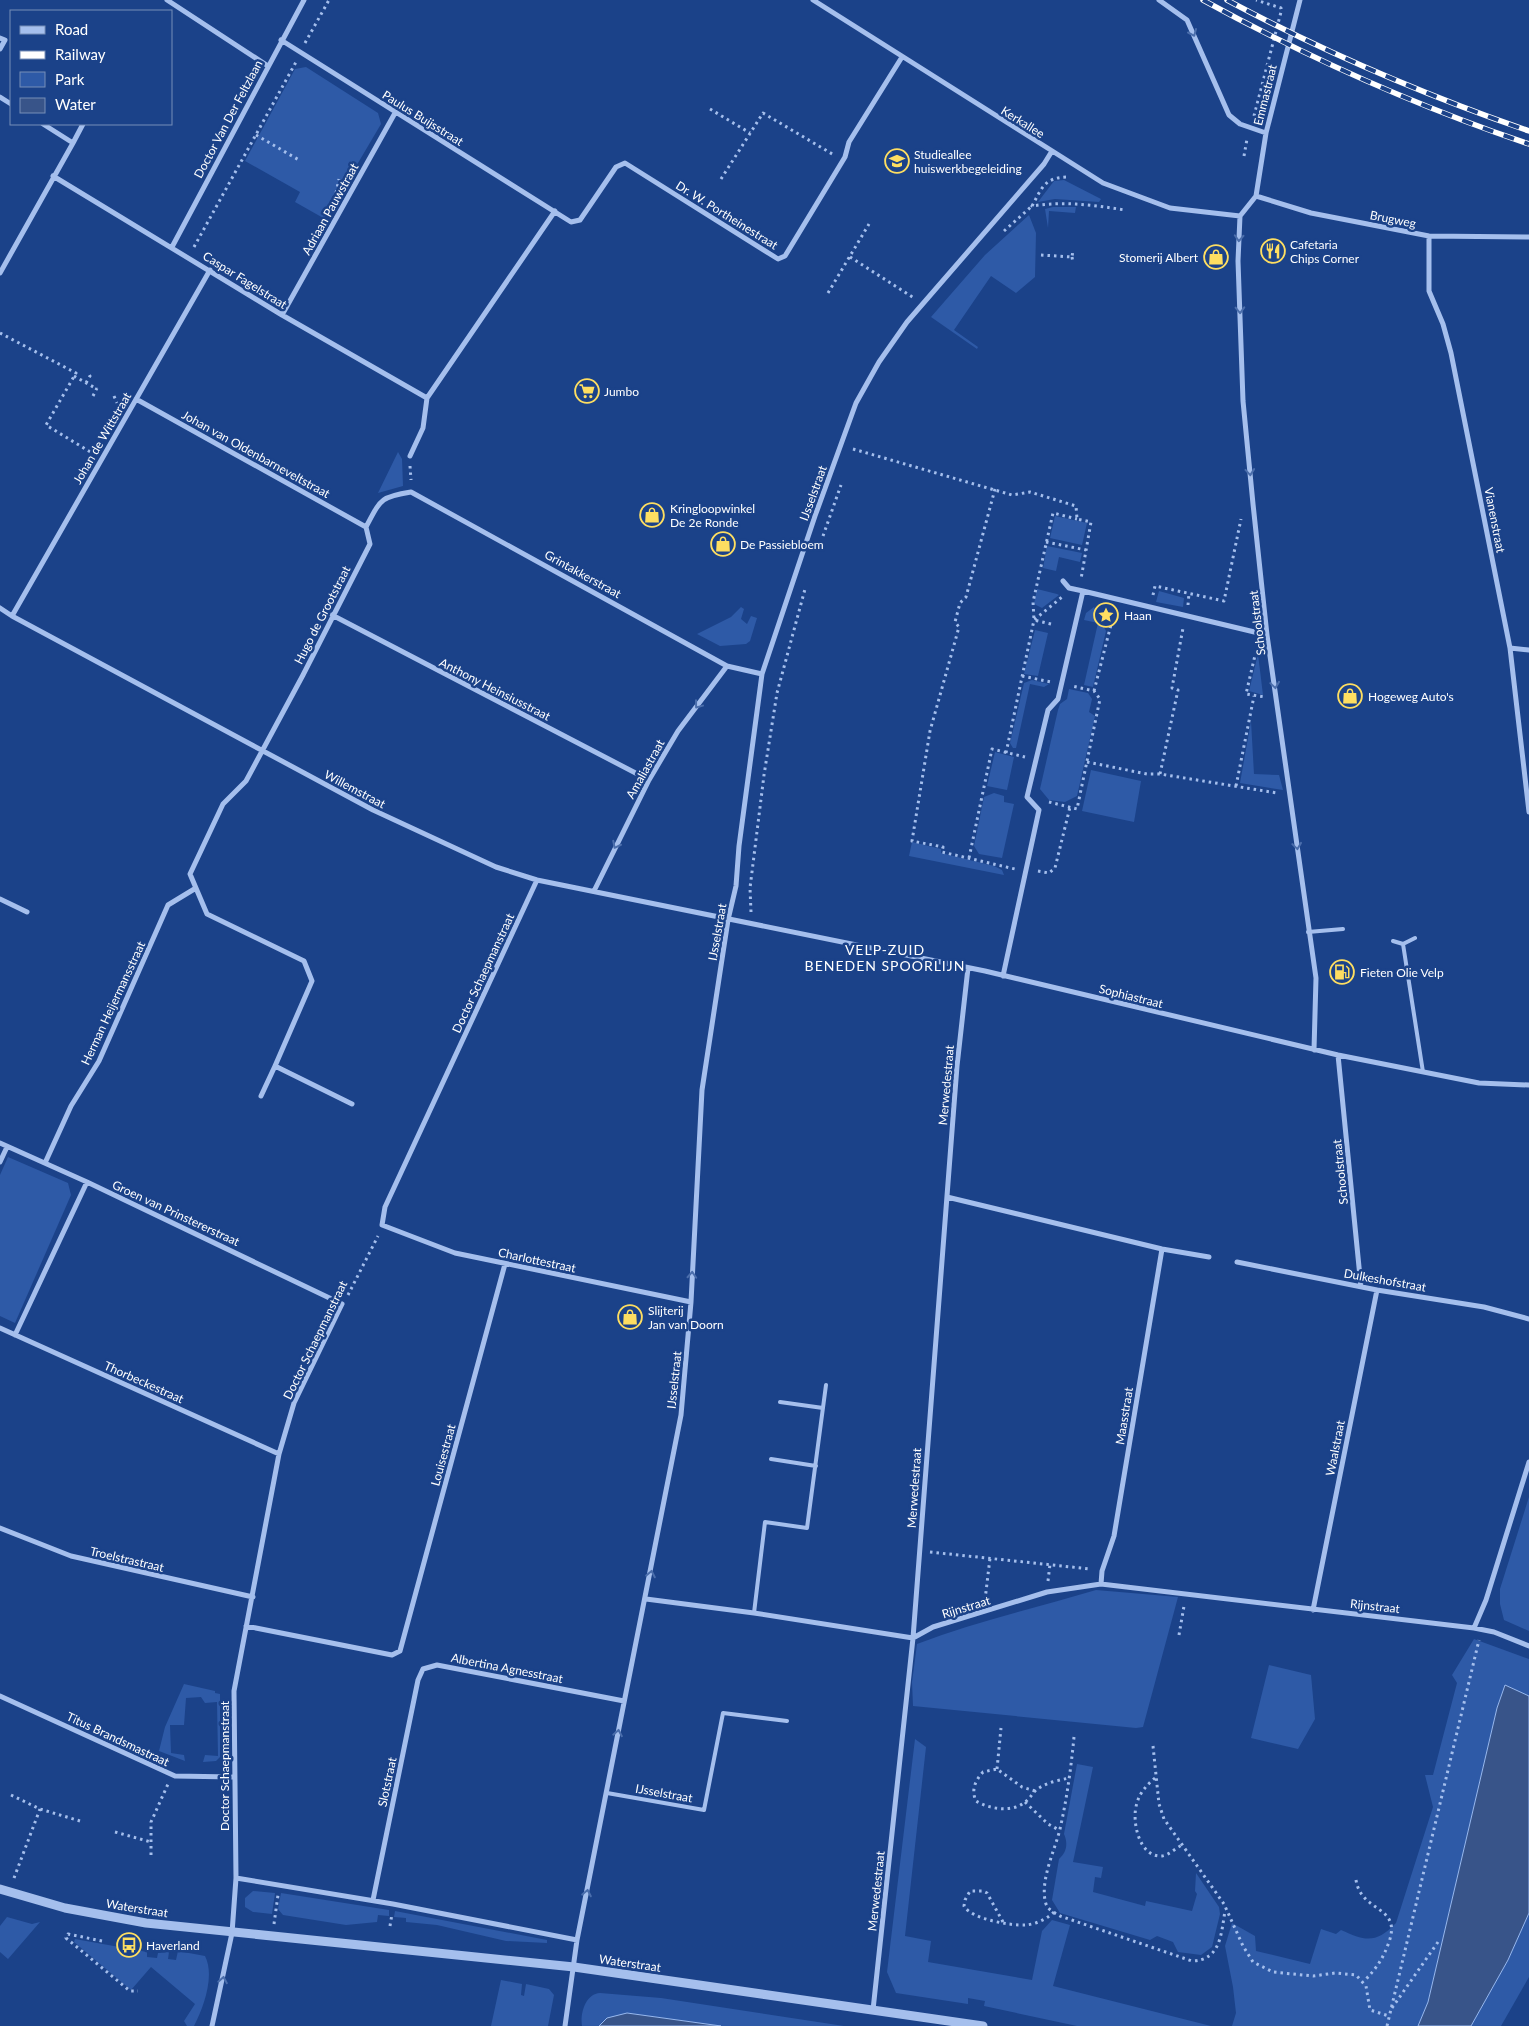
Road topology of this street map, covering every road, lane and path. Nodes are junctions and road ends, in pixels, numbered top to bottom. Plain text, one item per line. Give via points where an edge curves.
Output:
1 (167, 0) edge
2 (304, 0) edge
3 (329, 0) edge
4 (813, 0) edge
5 (1159, 0) edge
6 (1256, 0) edge
7 (1300, 0) edge
8 (0, 38) edge
9 (281, 40) junction
10 (0, 49) edge
11 (301, 53) junction
12 (902, 57) junction
13 (268, 66) junction
14 (710, 109) dead end
15 (395, 112) junction
16 (1240, 124) junction
17 (45, 125) edge
18 (83, 125) edge
19 (750, 133) junction
20 (1266, 133) junction
21 (256, 135) junction
22 (72, 143) junction
23 (1052, 151) junction
24 (1244, 156) dead end
25 (299, 160) dead end
26 (843, 161) junction
27 (53, 176) junction
28 (1066, 177) dead end
29 (722, 179) dead end
30 (1256, 196) junction
31 (1032, 206) junction
32 (1125, 210) dead end
33 (555, 211) junction
34 (1240, 216) junction
35 (869, 224) dead end
36 (1429, 236) junction
37 (1529, 237) edge
38 (997, 238) dead end
39 (172, 247) junction
40 (1073, 250) dead end
41 (1041, 255) dead end
42 (850, 256) junction
43 (1072, 257) junction
44 (189, 258) junction
45 (1073, 264) dead end
46 (210, 270) junction
47 (0, 273) edge
48 (828, 293) dead end
49 (923, 303) junction
50 (282, 315) junction
51 (0, 333) edge
52 (88, 374) dead end
53 (74, 376) junction
54 (86, 383) junction
55 (93, 396) dead end
56 (114, 396) dead end
57 (136, 398) junction
58 (427, 398) junction
59 (117, 403) dead end
60 (856, 440) dead end
61 (854, 449) junction
62 (410, 456) joint
63 (850, 458) dead end
64 (102, 459) junction
65 (844, 477) dead end
66 (995, 489) junction
67 (411, 492) junction
68 (1242, 513) dead end
69 (1076, 519) junction
70 (366, 527) junction
71 (822, 538) dead end
72 (1046, 542) junction
73 (1086, 550) junction
74 (808, 579) dead end
75 (1063, 581) dead end
76 (1069, 588) junction
77 (1080, 590) junction
78 (1189, 593) junction
79 (1117, 600) junction
80 (0, 608) edge
81 (1150, 608) junction
82 (1187, 610) dead end
83 (332, 615) junction
84 (12, 616) junction
85 (1034, 620) junction
86 (1051, 624) dead end
87 (1183, 628) dead end
88 (1257, 632) junction
89 (1268, 635) junction
90 (1510, 648) junction
91 (1529, 650) edge
92 (727, 666) junction
93 (762, 674) junction
94 (1022, 676) junction
95 (1051, 682) dead end
96 (1070, 686) dead end
97 (1094, 691) junction
98 (1254, 696) junction
99 (1276, 698) junction
100 (262, 750) junction
101 (1006, 752) junction
102 (1036, 759) junction
103 (1086, 762) junction
104 (1160, 774) junction
105 (649, 780) junction
106 (1236, 786) junction
107 (1290, 795) junction
108 (1027, 797) junction
109 (1070, 807) junction
110 (1529, 812) edge
111 (969, 858) junction
112 (1025, 869) junction
113 (538, 880) junction
114 (196, 888) junction
115 (594, 891) junction
116 (0, 899) edge
117 (27, 912) dead end
118 (754, 916) dead end
119 (728, 920) junction
120 (1343, 929) dead end
121 (1308, 932) junction
122 (1415, 938) dead end
123 (1393, 941) dead end
124 (1402, 944) junction
125 (968, 968) junction
126 (1003, 976) junction
127 (1314, 1050) junction
128 (1338, 1055) junction
129 (275, 1066) junction
130 (1423, 1072) junction
131 (1529, 1085) edge
132 (261, 1096) dead end
133 (352, 1104) dead end
134 (0, 1144) edge
135 (7, 1147) junction
136 (0, 1162) edge
137 (45, 1163) junction
138 (87, 1182) junction
139 (947, 1197) junction
140 (382, 1225) junction
141 (1162, 1249) junction
142 (1209, 1257) dead end
143 (1237, 1262) dead end
144 (505, 1264) junction
145 (1361, 1287) junction
146 (1377, 1290) junction
147 (691, 1302) junction
148 (342, 1304) junction
149 (1529, 1320) edge
150 (0, 1328) edge
151 (15, 1335) junction
152 (826, 1385) dead end
153 (780, 1402) dead end
154 (823, 1408) junction
155 (279, 1454) junction
156 (771, 1459) dead end
157 (1529, 1462) edge
158 (816, 1466) junction
159 (0, 1528) edge
160 (920, 1551) junction
161 (990, 1558) junction
162 (1102, 1571) junction
163 (1101, 1584) junction
164 (1186, 1595) junction
165 (253, 1597) junction
166 (646, 1599) junction
167 (1313, 1610) junction
168 (984, 1612) junction
169 (754, 1613) junction
170 (246, 1626) junction
171 (1474, 1628) junction
172 (1179, 1634) dead end
173 (913, 1638) junction
174 (1485, 1638) dead end
175 (1529, 1646) edge
176 (423, 1669) joint
177 (0, 1696) edge
178 (624, 1701) junction
179 (788, 1721) dead end
180 (1001, 1728) dead end
181 (1074, 1737) dead end
182 (1153, 1746) dead end
183 (997, 1770) junction
184 (172, 1774) junction
185 (233, 1777) junction
186 (1070, 1778) junction
187 (1156, 1778) junction
188 (1034, 1791) junction
189 (607, 1793) junction
190 (11, 1795) dead end
191 (1025, 1802) junction
192 (40, 1808) junction
193 (80, 1821) dead end
194 (1059, 1830) junction
195 (115, 1832) dead end
196 (151, 1842) junction
197 (1182, 1845) junction
198 (151, 1855) dead end
199 (236, 1878) junction
200 (1356, 1880) dead end
201 (279, 1884) junction
202 (0, 1889) edge
203 (11, 1892) junction
204 (373, 1900) junction
205 (1226, 1910) junction
206 (1054, 1912) junction
207 (1003, 1922) junction
208 (232, 1933) junction
209 (273, 1938) junction
210 (577, 1940) junction
211 (102, 1941) dead end
212 (1438, 1942) dead end
213 (574, 1968) junction
214 (1364, 1981) junction
215 (138, 1991) dead end
216 (873, 2010) junction
217 (1390, 2011) junction
218 (1390, 2016) junction
219 (212, 2026) edge
220 (565, 2026) edge
221 (983, 2026) edge
222 (1387, 2026) edge

1 - 13 street
2 - 9 street, Doctor Van Der Feltzlaan
3 - 11 path
4 - 12 street, Kerkallee
5 -> 16 street via 1187,20 1229,115
6 - 16 path via 1276,5 1281,12 1255,116 1244,117
7 - 20 street, Emmastraat
8 - 10 street via 5,40
9 - 11 street, Paulus Buijsstraat
9 - 13 street, Doctor Van Der Feltzlaan
11 - 15 street, Paulus Buijsstraat
11 - 21 path
12 - 23 street, Kerkallee
12 - 26 street, Dr. W. Portheinestraat via 849,142
13 - 39 street, Doctor Van Der Feltzlaan
14 - 19 path
15 - 33 street, Paulus Buijsstraat
15 - 50 street, Adriaan Pauwstraat
16 - 20 street
16 - 24 path via 1236,132 1247,139
17 - 22 street
18 - 22 street
19 - 26 path via 763,113
19 - 29 path
20 - 30 street, Emmastraat
21 - 25 path
21 - 44 path
22 - 27 street
23 - 34 street, Kerkallee via 1103,183 1170,208
23 - 49 street, IJsselstraat
26 - 33 street, Dr. W. Portheinestraat via 785,256 778,259 625,163 616,167 580,220 572,222
27 - 39 street, Caspar Fagelstraat
27 - 47 street
28 - 31 path via 1053,178 1043,186
30 - 34 street
30 - 36 street, Brugweg via 1311,213
31 - 32 path via 1054,202
31 - 38 path
33 - 58 street
34 -> 89 street, Schoolstraat via 1238,261 1243,402
35 - 42 path
36 - 37 street, Brugweg
36 - 90 street, Vianenstraat via 1429,291 1451,353
39 - 44 street, Caspar Fagelstraat
40 - 43 path
41 - 43 path
42 - 48 path
42 - 49 path
43 - 45 path
44 - 46 street, Caspar Fagelstraat
46 - 50 street, Caspar Fagelstraat
46 - 57 street, Johan de Wittstraat
49 - 93 street, IJsselstraat via 879,362 856,404
50 - 58 street, Caspar Fagelstraat
51 - 53 path via 76,373
52 - 54 path
53 - 54 path
53 - 64 path via 46,425
54 - 55 path via 98,388
56 - 59 path
57 - 64 street, Johan de Wittstraat
57 - 70 street, Johan van Oldenbarneveltstraat
58 - 62 street via 422,428
60 - 61 path
61 - 63 path
61 - 66 path
62 - 67 path
64 - 84 street, Johan de Wittstraat
65 - 71 path
66 - 69 path via 1012,495 1030,492 1076,506
66 - 111 path via 966,598 960,602 955,622 959,627 930,731 912,841
67 - 70 street, Hugo de Grootstraat via 379,502
67 - 92 street, Grintakkerstraat
68 - 78 path via 1224,601
69 - 72 path via 1053,513
69 - 73 path via 1091,522
70 - 83 street, Hugo de Grootstraat via 370,544
72 - 73 path
72 - 85 path via 1033,603
73 - 77 path
74 - 118 path via 776,702 750,888 749,906
75 - 76 street
76 - 77 street
76 - 85 path via 1066,595
77 - 79 street
77 - 102 street via 1058,699 1048,710
78 - 81 path via 1155,586
78 - 82 path
79 - 81 street
79 - 97 path
80 - 84 street, Willemstraat
81 - 88 street
83 - 100 street, Hugo de Grootstraat
83 - 105 street, Anthony Heinsiusstraat
84 - 100 street, Willemstraat
85 - 86 path
85 - 94 path
87 - 104 path via 1172,688 1178,690
88 - 89 street
88 - 98 path via 1246,694
89 -> 99 street, Schoolstraat
90 - 91 street
90 - 110 street, Vianenstraat
92 - 93 street, Grintakkerstraat
92 -> 105 street, Amaliastraat via 678,731
93 - 119 street, IJsselstraat via 736,886
94 - 95 path
94 - 101 path
96 - 97 path
97 - 103 path via 1100,699
98 - 99 path
98 - 106 path
99 - 107 street, Schoolstraat
100 - 113 street, Willemstraat via 373,810 496,867
100 - 114 street, Hugo de Grootstraat via 246,781 223,804 190,874
101 - 102 path
101 - 111 path via 992,749
102 - 108 street
103 - 104 path
103 - 109 path via 1077,808
104 - 106 path
105 -> 115 street, Amaliastraat
106 - 107 path
107 -> 121 street, Schoolstraat
108 - 109 path
108 - 112 street via 1039,810
109 - 112 path via 1054,871
111 - 112 path
112 - 126 street
113 - 115 street, Willemstraat
113 - 140 street, Doctor Schaepmanstraat via 385,1207
114 - 129 street, Hugo de Grootstraat via 207,914 304,961 312,981
114 - 137 street, Herman Heijermansstraat via 168,905 99,1061 71,1106
115 - 119 street, Willemstraat
116 - 117 street
119 - 125 street, Sophiastraat
147 -> 119 street, IJsselstraat via 702,1090
120 - 121 lane
121 - 127 street, Schoolstraat via 1316,978
122 - 124 lane
123 - 124 lane
124 - 130 lane
125 - 126 street, Sophiastraat
125 - 139 street, Merwedestraat
126 - 127 street, Sophiastraat
127 - 128 street, Sophiastraat
128 - 130 street, Sophiastraat
128 - 145 street, Schoolstraat
129 - 132 street, Hugo de Grootstraat
129 - 133 street
130 - 131 street, Sophiastraat via 1479,1083
134 - 135 street, Groen van Prinstererstraat
135 - 136 street
135 - 137 street, Groen van Prinstererstraat
137 - 138 street, Groen van Prinstererstraat
138 - 148 street, Groen van Prinstererstraat
138 - 151 street
139 - 141 street
139 - 160 street, Merwedestraat
140 - 144 street, Charlottestraat via 455,1253
140 - 148 path, Doctor Schaepmanstraat
141 - 142 street
141 - 162 street, Maasstraat via 1114,1536
143 - 145 street, Dulkeshofstraat
144 - 147 street, Charlottestraat
144 - 170 street, Louisestraat via 400,1651 392,1655
145 - 146 street, Dulkeshofstraat
146 - 149 street, Dulkeshofstraat via 1484,1307
146 - 167 street, Waalstraat
166 -> 147 street, IJsselstraat via 681,1415
148 - 155 street, Doctor Schaepmanstraat via 294,1403
150 - 151 street, Thorbeckestraat
151 - 155 street, Thorbeckestraat
152 - 154 lane
153 - 154 lane
154 - 158 lane
155 - 165 street, Doctor Schaepmanstraat
156 - 158 lane
157 - 171 street via 1486,1600
158 - 169 lane via 807,1528 765,1522
159 - 165 street, Troelstrastraat via 70,1556
160 - 161 path
160 - 173 street, Merwedestraat
161 - 162 path
161 - 168 path
162 - 163 street, Maasstraat
163 - 164 street, Rijnstraat
163 - 168 street, Rijnstraat via 1051,1591
164 - 167 street, Rijnstraat
164 - 172 path
165 - 170 street, Doctor Schaepmanstraat
166 - 169 street
166 - 178 street, IJsselstraat
167 - 171 street, Rijnstraat
168 - 173 street, Rijnstraat via 933,1628
169 - 173 street
170 - 185 street, Doctor Schaepmanstraat via 234,1691
171 - 175 street, Rijnstraat
173 - 216 street, Merwedestraat
174 - 217 path via 1480,1636
176 - 178 street, Albertina Agnesstraat via 437,1665
176 - 204 street, Slotstraat via 418,1680
177 - 184 street, Titus Brandsmastraat
189 -> 178 street, IJsselstraat
179 - 189 lane, IJsselstraat via 723,1713 704,1810
180 - 183 path
181 - 186 path
182 - 187 path
183 - 188 path
183 - 191 path via 983,1772 979,1777 974,1792 976,1801 996,1808 1010,1808
184 - 185 street, Titus Brandsmastraat
184 - 196 path via 151,1822
185 - 199 street, Doctor Schaepmanstraat
186 - 188 path
186 - 194 path
187 - 197 path via 1164,1819
187 - 197 path via 1136,1803 1135,1816 1141,1842 1151,1854 1158,1856 1165,1856
188 - 191 path
210 -> 189 street, IJsselstraat
190 - 192 path
191 - 194 path
192 - 193 path
192 - 203 path
194 - 206 path via 1046,1874 1046,1903
195 - 196 path
196 - 198 path
197 - 205 path
199 - 201 street
199 - 208 street, Doctor Schaepmanstraat
200 - 214 path via 1357,1890 1364,1899 1386,1915 1393,1925 1378,1967
201 - 204 street
201 - 209 path
202 - 203 street, Waterstraat
203 - 208 street, Waterstraat via 65,1908 146,1923
204 - 210 street
205 - 206 path via 1216,1950 1199,1961
205 - 214 path via 1242,1946 1258,1966 1273,1972 1314,1976 1351,1973
206 - 207 path via 1043,1920 1026,1925
207 - 207 path via 973,1916 967,1911 965,1900 970,1891 987,1893
208 - 209 street, Waterstraat
219 -> 208 street, Doctor Schaepmanstraat
209 - 213 street, Waterstraat
210 - 213 street, IJsselstraat
211 - 215 path via 68,1934 66,1938 130,1991
212 - 217 path
213 - 216 street, Waterstraat
213 - 220 street, IJsselstraat
214 - 218 path via 1371,2002 1370,2010
216 - 221 street, Waterstraat
217 - 218 path
218 - 222 path

